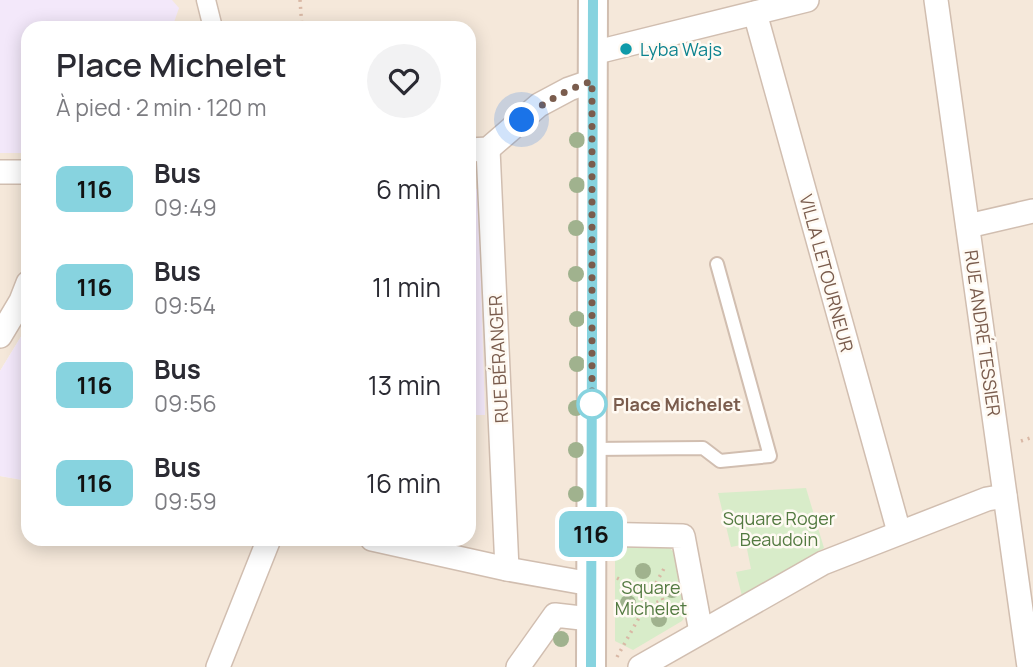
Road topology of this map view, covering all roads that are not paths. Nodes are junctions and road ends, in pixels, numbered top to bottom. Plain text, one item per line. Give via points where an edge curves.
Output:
1 (206, 0) edge
2 (593, 0) edge
3 (807, 0) edge
4 (936, 0) edge
5 (755, 13) junction
6 (211, 21) edge
7 (593, 53) junction
8 (592, 81) junction
9 (479, 150) edge
10 (0, 172) edge
11 (21, 172) edge
12 (1033, 211) edge
13 (968, 226) junction
14 (717, 264) dead end
15 (21, 301) edge
16 (0, 336) edge
17 (592, 449) junction
18 (1005, 496) junction
19 (899, 532) junction
20 (1033, 532) edge
21 (591, 534) junction
22 (1011, 539) junction
23 (266, 546) edge
24 (404, 546) edge
25 (508, 569) junction
26 (538, 575) junction
27 (592, 584) junction
28 (555, 615) junction
29 (590, 619) junction
30 (1028, 621) edge
31 (701, 632) junction
32 (1029, 654) edge
33 (601, 666) edge
34 (218, 667) edge
35 (518, 667) edge
36 (640, 667) edge

1 - 6 street
2 - 7 street
3 - 5 street
4 - 13 street, RUE ANDRÉ TESSIER
5 - 7 street
5 - 19 street, VILLA LETOURNEUR
7 - 8 street
8 - 9 street via 539,105
8 - 17 street
9 - 25 street, RUE BÉRANGER
10 - 11 street
12 - 13 street
13 - 18 street, RUE ANDRÉ TESSIER
14 - 17 lane via 771,456 720,461 703,448
15 - 16 street
17 - 21 street
18 - 19 street
18 - 22 street, RUE ANDRÉ TESSIER
19 - 31 street via 823,563
20 - 22 street
21 - 27 street
21 - 31 street via 683,536
22 - 30 street, RUE ANDRÉ TESSIER
23 - 34 street
24 - 25 street
25 - 26 street
26 - 27 street
26 - 28 street via 554,600
27 - 29 street
28 - 29 street
28 - 35 street
29 - 33 street
30 - 32 street, RUE ANDRÉ TESSIER
31 - 36 street

